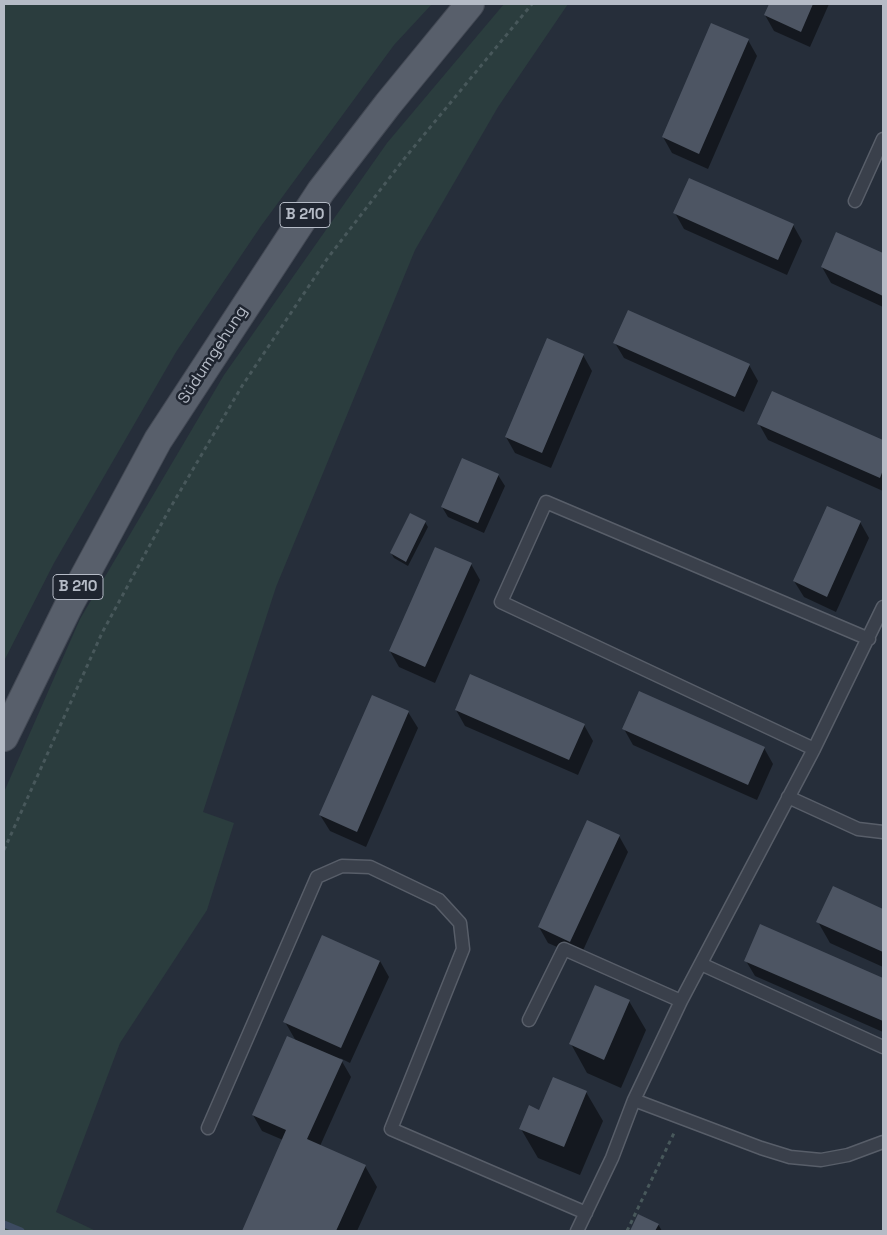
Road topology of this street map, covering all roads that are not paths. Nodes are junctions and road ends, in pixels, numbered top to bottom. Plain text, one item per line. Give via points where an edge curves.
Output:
1 (470, 4) edge
2 (883, 139) edge
3 (855, 201) dead end
4 (883, 607) edge
5 (869, 639) junction
6 (4, 737) edge
7 (814, 749) junction
8 (788, 797) junction
9 (883, 832) edge
10 (701, 964) junction
11 (681, 1001) junction
12 (528, 1020) dead end
13 (883, 1047) edge
14 (634, 1100) junction
15 (208, 1128) dead end
16 (883, 1142) edge
17 (586, 1213) junction
18 (577, 1231) edge

1 - 6 main road, Südumgehung / B 210 via 321,191 158,440 68,605
2 - 3 lane
4 - 5 lane
5 - 7 lane
5 - 7 lane via 546,502 501,602
7 - 8 lane
8 - 9 lane via 858,829
8 - 10 lane
10 - 11 lane
10 - 13 lane
11 - 12 lane via 564,949
11 - 14 lane
14 - 16 lane via 790,1157 821,1160 848,1155
14 - 17 lane
15 - 17 lane via 317,878 342,866 370,868 439,900 460,923 462,949 391,1129
17 - 18 lane

